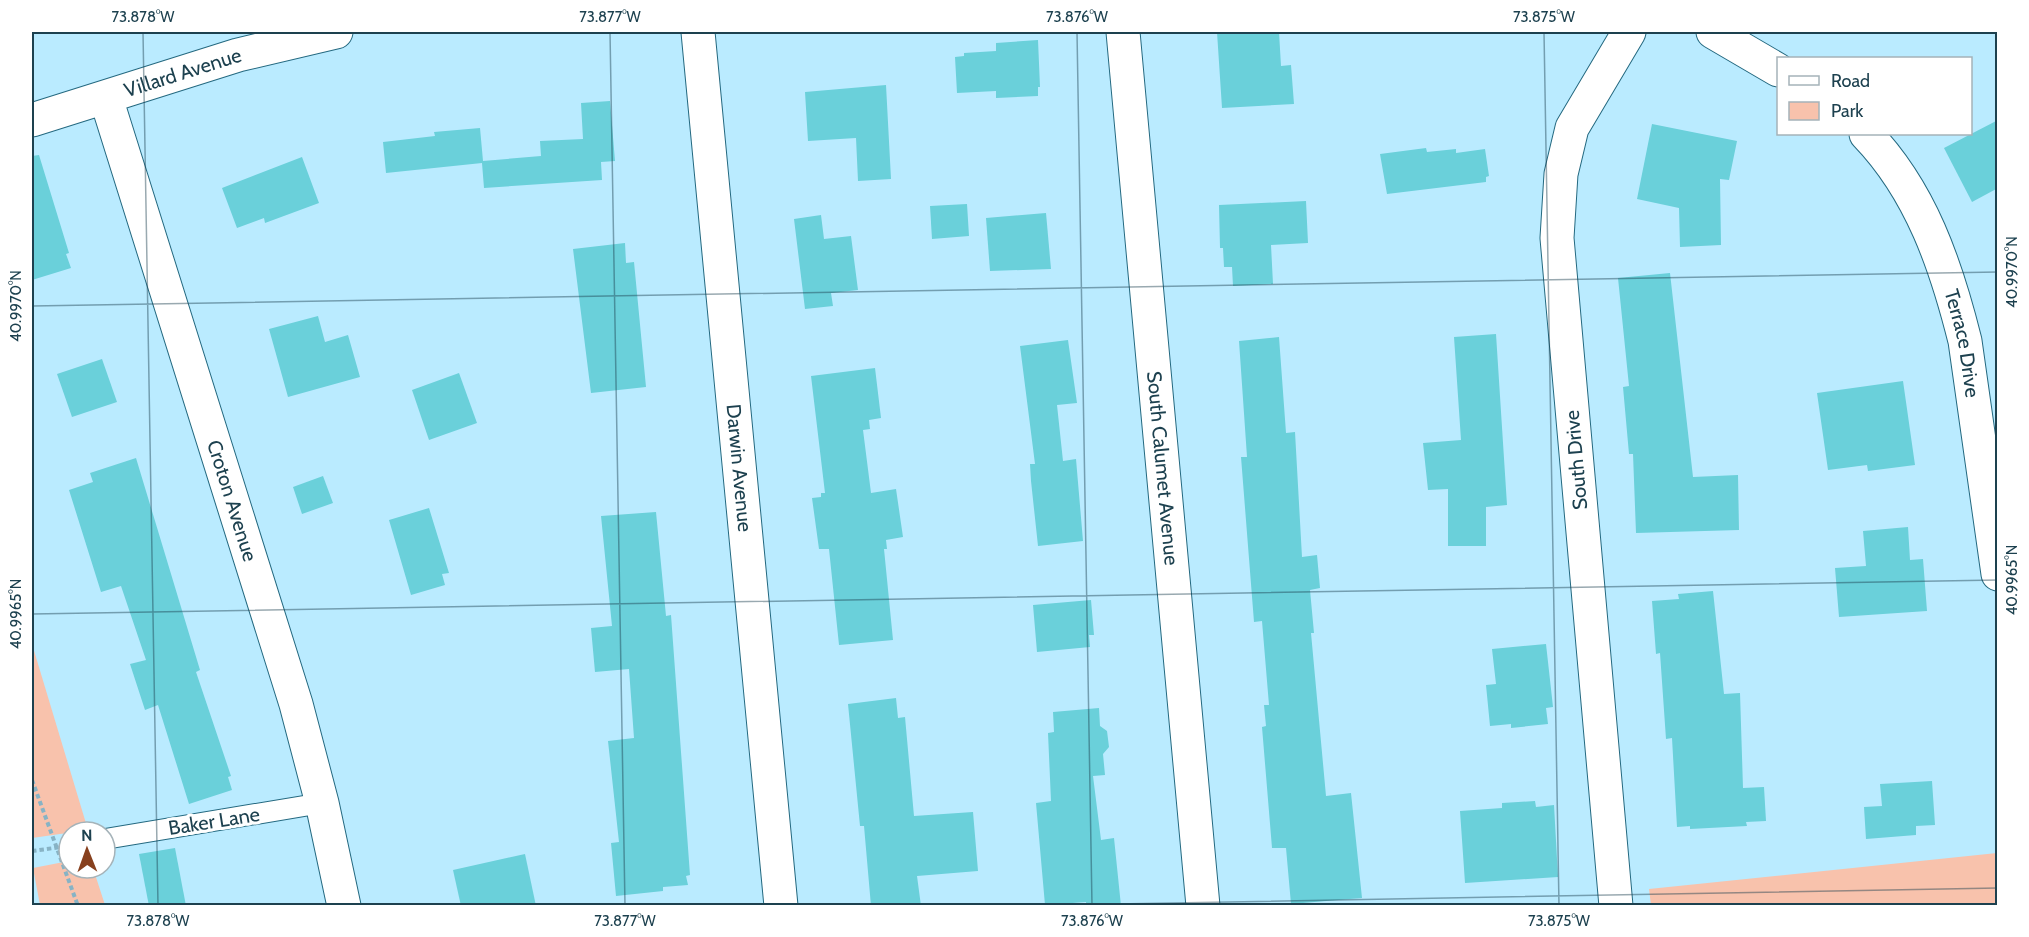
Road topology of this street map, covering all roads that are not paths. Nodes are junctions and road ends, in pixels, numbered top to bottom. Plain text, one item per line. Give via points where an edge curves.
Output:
1 (336, 32) edge
2 (698, 32) edge
3 (1123, 32) edge
4 (1629, 32) edge
5 (1713, 32) edge
6 (1777, 69) edge
7 (106, 98) junction
8 (32, 120) edge
9 (1867, 135) edge
10 (1998, 574) edge
11 (322, 803) junction
12 (117, 837) edge
13 (344, 906) edge
14 (781, 906) edge
15 (1203, 906) edge
16 (1616, 906) edge

1 - 7 street, Villard Avenue via 238,56
2 - 14 street, Darwin Avenue
3 - 15 street, South Calumet Avenue
4 - 16 street, South Drive via 1572,128 1561,174 1557,238
5 - 6 street
7 - 8 street, Villard Avenue
7 - 11 street, Croton Avenue via 274,630
9 - 10 street, Terrace Drive via 1886,154 1919,207 1956,304 1965,341
11 - 12 lane, Baker Lane
11 - 13 street, Croton Avenue

